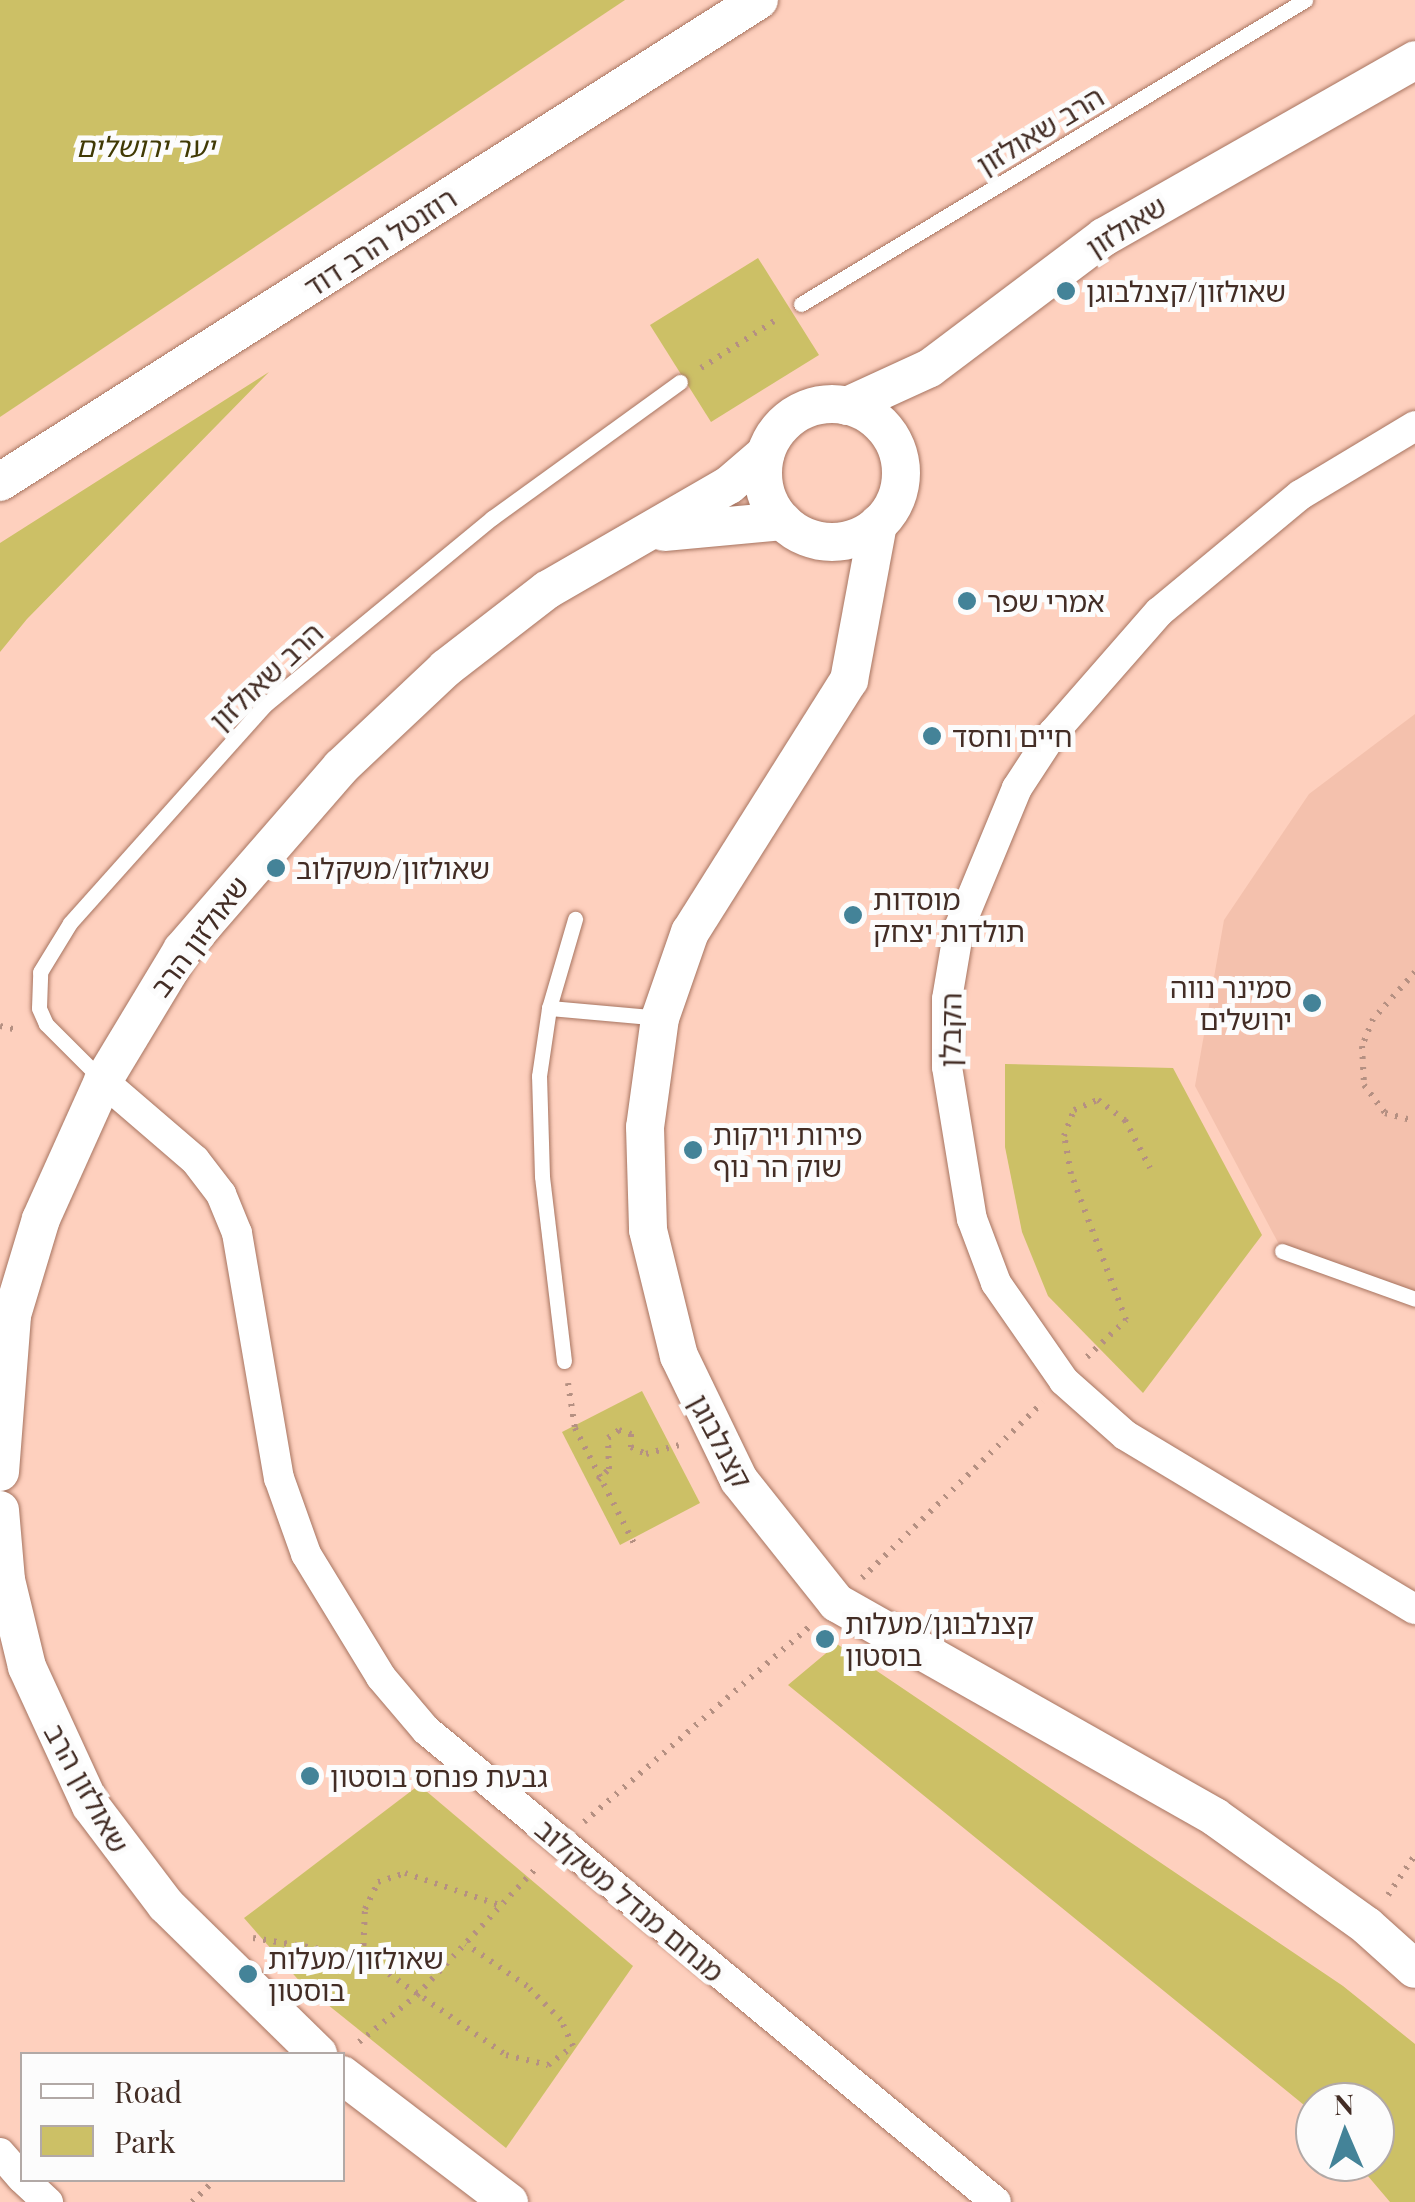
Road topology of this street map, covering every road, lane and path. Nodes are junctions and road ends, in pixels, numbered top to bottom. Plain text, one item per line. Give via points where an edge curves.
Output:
1 (759, 0) edge
2 (1305, 0) edge
3 (1415, 60) edge
4 (802, 304) joint
5 (680, 382) joint
6 (848, 406) junction
7 (1415, 426) edge
8 (765, 454) junction
9 (0, 482) edge
10 (878, 524) junction
11 (796, 529) junction
12 (623, 542) junction
13 (860, 622) junction
14 (575, 919) dead end
15 (1415, 972) edge
16 (549, 1008) junction
17 (660, 1018) junction
18 (103, 1081) junction
19 (1415, 1121) edge
20 (1150, 1168) dead end
21 (1282, 1251) dead end
22 (1415, 1299) edge
23 (564, 1360) joint
24 (1064, 1380) junction
25 (710, 1426) junction
26 (0, 1472) edge
27 (598, 1480) junction
28 (0, 1510) edge
29 (636, 1546) dead end
30 (837, 1604) junction
31 (1415, 1609) edge
32 (560, 1843) junction
33 (1415, 1855) edge
34 (502, 1906) junction
35 (1367, 1926) junction
36 (466, 1944) junction
37 (208, 1949) junction
38 (364, 1956) junction
39 (1415, 1970) edge
40 (417, 1995) junction
41 (316, 2052) edge
42 (345, 2053) edge
43 (345, 2077) edge
44 (0, 2152) edge
45 (20, 2175) edge
46 (26, 2182) edge
47 (213, 2182) edge
48 (48, 2202) edge
49 (192, 2202) edge
50 (509, 2202) edge
51 (996, 2202) edge

1 - 9 street, רוזנטל הרב דוד
2 - 4 lane, הרב שאולזון
3 - 6 street, שאולזון via 1104,237 930,368
4 - 5 path
5 - 18 lane, הרב שאולזון via 492,518 265,706 70,923 40,972 38,1008
6 - 8 street via 815,406 793,416
6 - 10 street via 879,422 898,452 898,494
7 - 24 street, הקבלן via 1300,495 1159,612 1053,734 1017,788 984,860 960,928 947,999 946,1067 958,1146 972,1219 996,1283
8 - 11 street via 765,490
8 - 12 street, שאולזון הרב via 729,485
10 - 11 street via 846,540
10 - 13 street, קצנלבוגן
11 - 12 street, שאולזון הרב via 690,527
11 - 13 street via 841,578
12 - 18 street, שאולזון הרב via 446,668 340,767 182,950
13 - 17 street, קצנלבוגן via 849,680 832,716 723,874 690,932
14 - 16 lane
15 - 19 path via 1373,1019 1362,1046 1364,1085 1385,1113
16 - 17 lane
16 - 23 lane via 540,1076 542,1176
17 - 25 street, קצנלבוגן via 646,1127 648,1230 679,1356
18 - 26 street, שאולזון הרב via 41,1220 12,1315
18 - 32 street, מנחם מנדל משקלוב via 195,1160 221,1194 237,1232 280,1478 306,1554 337,1614 426,1730
20 - 24 path via 1125,1120 1098,1100 1074,1110 1064,1136 1070,1174 1126,1320
21 - 22 lane
23 - 27 path via 576,1428
24 - 30 path
24 - 31 street, הקבלן via 1125,1434
25 - 27 path via 665,1453 646,1454 631,1447 631,1434 618,1430 608,1438 610,1470
25 - 30 street, קצנלבוגן via 739,1480
27 - 29 path
28 - 37 street, שאולזון הרב via 6,1580 27,1667 56,1740 126,1858
30 - 32 path
30 - 35 street, קצנלבוגן via 1216,1817
32 - 34 path
32 - 51 street, מנחם מנדל משקלוב
33 - 35 path
34 - 36 path
34 - 38 path via 404,1873 378,1882 364,1909
35 - 39 street, קצנלבוגן
36 - 40 path
36 - 40 path via 527,1986 561,2020 573,2046 548,2065 506,2055
37 - 38 path via 256,1937
37 - 41 street, שאולזון הרב
38 - 40 path
40 - 42 path
43 - 50 street
44 - 45 street
46 - 48 street
47 - 49 path

